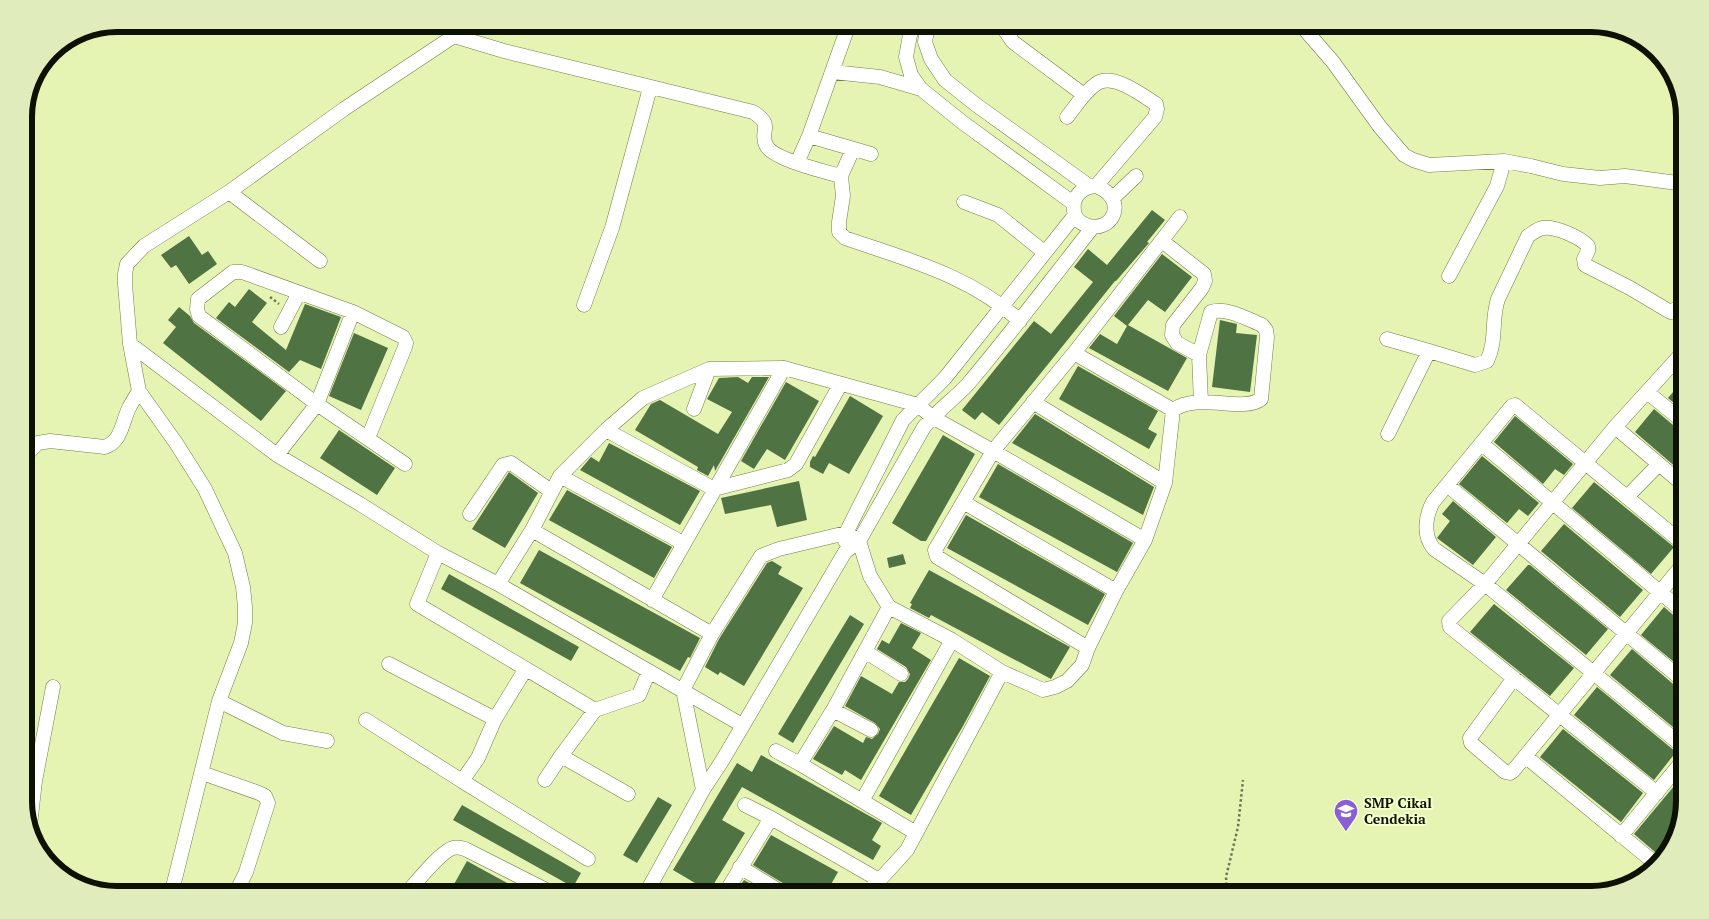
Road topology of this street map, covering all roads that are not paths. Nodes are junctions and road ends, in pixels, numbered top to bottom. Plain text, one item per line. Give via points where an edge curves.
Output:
1 (459, 32) edge
2 (846, 32) edge
3 (911, 32) edge
4 (927, 32) edge
5 (1006, 32) edge
6 (1307, 32) edge
7 (454, 36) junction
8 (833, 72) junction
9 (650, 88) junction
10 (921, 89) junction
11 (1084, 95) junction
12 (975, 104) junction
13 (1067, 117) dead end
14 (962, 122) junction
15 (809, 136) junction
16 (853, 148) junction
17 (871, 154) dead end
18 (1504, 161) junction
19 (796, 164) junction
20 (841, 176) junction
21 (1136, 176) dead end
22 (1676, 183) edge
23 (1093, 186) junction
24 (229, 192) junction
25 (1113, 198) junction
26 (964, 202) dead end
27 (1074, 209) junction
28 (1180, 217) dead end
29 (1092, 228) junction
30 (1162, 241) junction
31 (1044, 252) junction
32 (320, 262) dead end
33 (1449, 276) dead end
34 (299, 293) junction
35 (584, 305) dead end
36 (1003, 306) junction
37 (1676, 309) edge
38 (353, 312) junction
39 (1020, 321) junction
40 (281, 327) dead end
41 (1387, 339) dead end
42 (130, 344) junction
43 (1428, 351) junction
44 (1074, 353) junction
45 (1199, 355) junction
46 (1676, 361) edge
47 (784, 368) junction
48 (709, 369) junction
49 (840, 385) junction
50 (140, 391) junction
51 (1647, 392) junction
52 (1033, 402) junction
53 (1201, 402) junction
54 (317, 404) junction
55 (918, 405) junction
56 (694, 409) dead end
57 (1173, 410) junction
58 (1676, 416) edge
59 (932, 417) junction
60 (1615, 427) junction
61 (606, 430) junction
62 (1388, 434) dead end
63 (368, 438) junction
64 (1482, 444) junction
65 (33, 448) edge
66 (994, 451) junction
67 (277, 455) junction
68 (1586, 463) junction
69 (405, 464) dead end
70 (1659, 464) junction
71 (560, 476) junction
72 (1676, 478) edge
73 (1165, 483) junction
74 (1447, 485) junction
75 (714, 490) junction
76 (551, 491) junction
77 (1627, 497) junction
78 (963, 502) junction
79 (1552, 503) junction
80 (470, 514) dead end
81 (532, 530) junction
82 (846, 533) junction
83 (1676, 537) edge
84 (1145, 540) junction
85 (859, 541) junction
86 (683, 544) junction
87 (1518, 544) junction
88 (844, 552) junction
89 (438, 553) junction
90 (1676, 573) edge
91 (498, 584) junction
92 (1485, 584) junction
93 (1116, 592) junction
94 (1660, 592) junction
95 (652, 600) junction
96 (1676, 605) edge
97 (889, 607) junction
98 (1626, 633) junction
99 (712, 634) junction
100 (952, 640) junction
101 (1088, 648) junction
102 (866, 652) junction
103 (389, 664) dead end
104 (525, 670) junction
105 (649, 671) junction
106 (1002, 672) junction
107 (1593, 673) junction
108 (901, 674) dead end
109 (1676, 675) edge
110 (1514, 678) junction
111 (54, 688) dead end
112 (683, 690) junction
113 (218, 701) junction
114 (595, 710) junction
115 (833, 710) junction
116 (1560, 714) junction
117 (495, 719) junction
118 (366, 720) dead end
119 (742, 725) junction
120 (871, 730) dead end
121 (327, 741) dead end
122 (1676, 741) edge
123 (776, 751) dead end
124 (561, 756) junction
125 (1525, 756) junction
126 (800, 764) junction
127 (1676, 769) edge
128 (202, 772) junction
129 (545, 780) dead end
130 (462, 781) junction
131 (703, 790) junction
132 (1657, 793) junction
133 (628, 794) dead end
134 (33, 799) edge
135 (862, 801) junction
136 (745, 805) dead end
137 (771, 818) junction
138 (916, 833) junction
139 (1621, 836) junction
140 (588, 859) dead end
141 (1652, 860) edge
142 (740, 868) junction
143 (879, 880) junction
144 (173, 886) edge
145 (239, 886) edge
146 (413, 886) edge
147 (538, 886) edge
148 (650, 886) edge
149 (729, 886) edge
150 (771, 886) edge
151 (874, 886) edge

1 - 7 street
2 - 8 street
3 - 10 street via 906,57 911,75
4 - 12 street via 925,42 931,59 945,80
5 - 11 street via 1013,42
6 - 18 street via 1404,155 1429,165
7 - 9 street
7 - 24 street
8 - 10 street via 880,77
8 - 15 street
9 - 19 street via 753,112 763,118 766,147
9 - 35 street via 612,228
10 - 14 street
11 - 13 street
11 - 23 street via 1097,83 1119,82 1156,104 1157,109 1154,117
12 - 14 street
12 - 23 street
14 - 27 street
15 - 16 street
15 - 19 street
16 - 17 street
16 - 20 street
18 - 22 street via 1563,174 1600,178 1625,176
18 - 33 street via 1497,186
19 - 20 street
20 - 36 street via 843,196 838,222 839,232 844,238 949,274
21 - 25 street
23 - 25 street via 1106,190
23 - 27 street via 1079,192
24 - 32 street
24 - 42 street via 144,246 127,264 125,284
25 - 29 street via 1115,209 1111,219 1103,226
26 - 31 street via 998,215
27 - 29 street via 1082,224
27 - 31 street
28 - 30 street
29 - 39 street
30 - 44 street
30 - 45 street via 1204,274 1202,288 1173,325 1172,335 1177,343
31 - 36 street
34 - 38 street
34 - 40 street
34 - 54 street via 236,271 198,299 197,309 199,316
36 - 39 street
36 - 55 street via 945,378
37 - 43 street via 1671,312 1585,265 1588,246 1578,237 1544,227 1528,236 1498,298 1492,351 1487,361 1475,365
38 - 54 street
38 - 63 street via 404,337 406,342
39 - 59 street via 966,386
41 - 43 street
42 - 50 street
42 - 67 street
43 - 62 street
44 - 52 street
44 - 57 street
45 - 53 street
45 - 53 street via 1211,312 1227,311 1262,325 1266,330 1261,399 1252,404
46 - 51 street
47 - 48 street
47 - 49 street
47 - 75 street
48 - 56 street
48 - 61 street via 643,398
49 - 55 street
49 - 75 street via 796,464 788,470
50 - 65 street via 111,445 50,440
50 - 113 street via 205,489 235,553 243,587 245,623 241,643
51 - 58 street
51 - 60 street
52 - 66 street
52 - 73 street
53 - 57 street via 1181,404
54 - 63 street
54 - 67 street
55 - 59 street
55 - 82 street via 904,420
57 - 73 street
59 - 66 street
59 - 85 street
60 - 68 street
60 - 70 street
61 - 71 street
61 - 75 street
63 - 69 street
64 - 68 street via 1515,405
64 - 74 street
64 - 79 street
66 - 78 street
66 - 84 street
67 - 89 street
68 - 77 street
68 - 79 street
70 - 72 street
70 - 77 street
71 - 76 street
71 - 86 street
73 - 84 street
74 - 87 street
74 - 92 street via 1430,509 1426,533 1428,542
75 - 86 street
76 - 80 street via 507,463
76 - 81 street
77 - 83 street
78 - 93 street
78 - 101 street via 935,550 937,557
79 - 87 street
79 - 94 street
81 - 91 street
81 - 95 street
82 - 85 street
82 - 88 street
82 - 99 street via 762,556
84 - 93 street
85 - 88 street
85 - 97 street via 870,576
86 - 95 street
87 - 92 street
87 - 98 street
88 - 119 street
89 - 91 street
89 - 104 street via 417,604
90 - 94 street
91 - 105 street
92 - 107 street
92 - 110 street via 1449,621 1450,627
93 - 101 street
94 - 96 street
94 - 98 street
95 - 99 street
97 - 100 street
97 - 102 street
98 - 107 street
98 - 109 street
99 - 112 street
100 - 106 street
100 - 135 street
101 - 106 street via 1082,665 1055,688 1043,690
102 - 108 street
102 - 115 street
103 - 117 street
104 - 114 street
104 - 117 street
105 - 112 street
105 - 114 street via 639,695
106 - 138 street
107 - 116 street
107 - 122 street
110 - 116 street
110 - 125 street via 1470,741 1505,772 1510,773
111 - 134 street
112 - 119 street
112 - 131 street
113 - 121 street via 283,733
113 - 128 street
114 - 124 street
115 - 120 street
115 - 126 street
116 - 125 street
116 - 132 street
117 - 130 street via 478,758
118 - 130 street
119 - 131 street
123 - 126 street
124 - 129 street
124 - 133 street
125 - 139 street
126 - 135 street
127 - 132 street
128 - 144 street
128 - 145 street via 259,793 268,803
130 - 140 street
131 - 148 street
132 - 139 street
135 - 138 street
136 - 137 street
137 - 142 street
137 - 143 street
138 - 143 street via 907,850
139 - 141 street
142 - 149 street
142 - 150 street
143 - 151 street
146 - 147 street via 444,853 459,848

